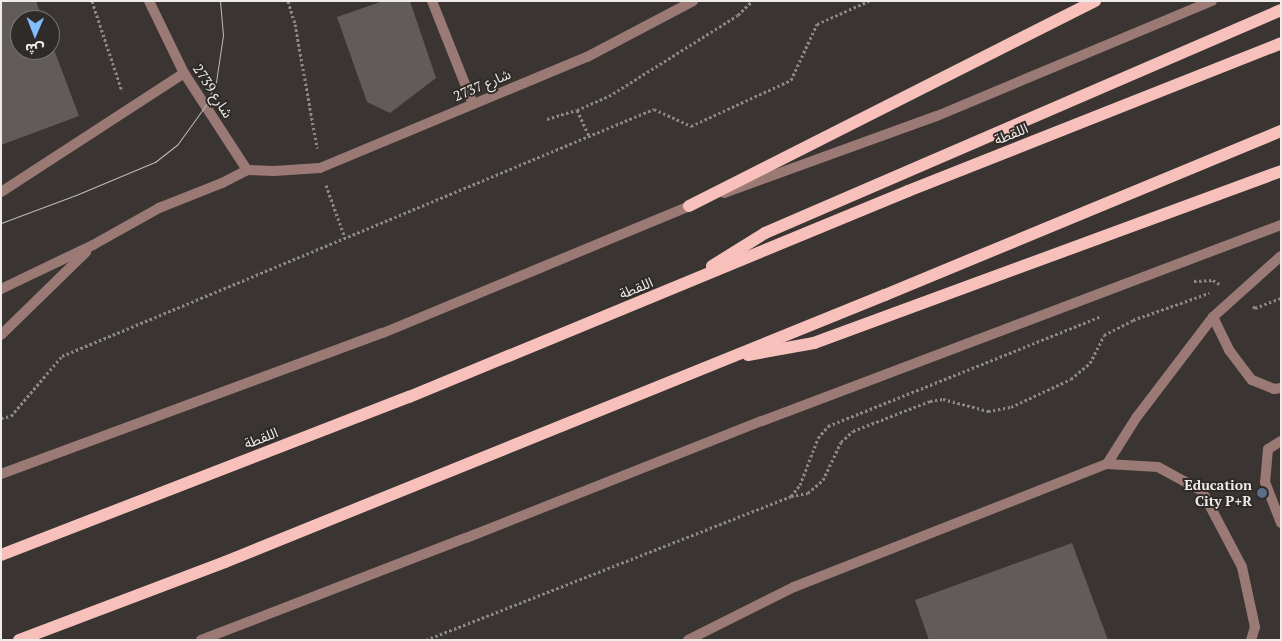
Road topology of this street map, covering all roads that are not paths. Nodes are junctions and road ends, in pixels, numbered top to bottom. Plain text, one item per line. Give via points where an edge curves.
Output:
1 (149, 1) edge
2 (432, 1) edge
3 (693, 1) edge
4 (1095, 1) edge
5 (1212, 1) edge
6 (1281, 10) edge
7 (1281, 43) edge
8 (184, 73) junction
9 (473, 104) junction
10 (1281, 131) edge
11 (247, 170) junction
12 (1281, 172) edge
13 (1, 192) edge
14 (689, 206) junction
15 (1281, 225) edge
16 (93, 245) junction
17 (1281, 256) edge
18 (680, 286) junction
19 (1, 288) edge
20 (1212, 317) junction
21 (1, 335) edge
22 (716, 362) junction
23 (1281, 388) edge
24 (1281, 441) edge
25 (1107, 464) junction
26 (1, 474) edge
27 (1281, 523) edge
28 (1, 555) edge
29 (19, 640) edge
30 (200, 640) edge
31 (688, 640) edge
32 (1251, 640) edge

1 - 8 street, شارع 2739
2 - 9 street
3 - 9 street, شارع 2737 via 587,57
4 - 14 main road
5 - 14 street via 937,116
6 - 18 main road via 765,233
7 - 18 main road, اللقطة via 908,191
8 - 11 street, شارع 2739
8 - 13 street
9 - 11 street, شارع 2737 via 320,168
10 - 22 main road
11 - 16 street via 159,208
12 - 22 main road via 814,343
14 - 26 street via 383,333
15 - 30 street via 762,421
16 - 19 street
16 - 21 street
17 - 20 street
18 - 28 main road, اللقطة via 408,397
20 - 23 street via 1229,350 1252,380 1274,389
20 - 25 street via 1136,418
22 - 29 main road via 225,562
24 - 27 street via 1268,449 1265,482
25 - 31 street via 794,587
25 - 32 street via 1158,468 1202,491 1242,567 1255,627

